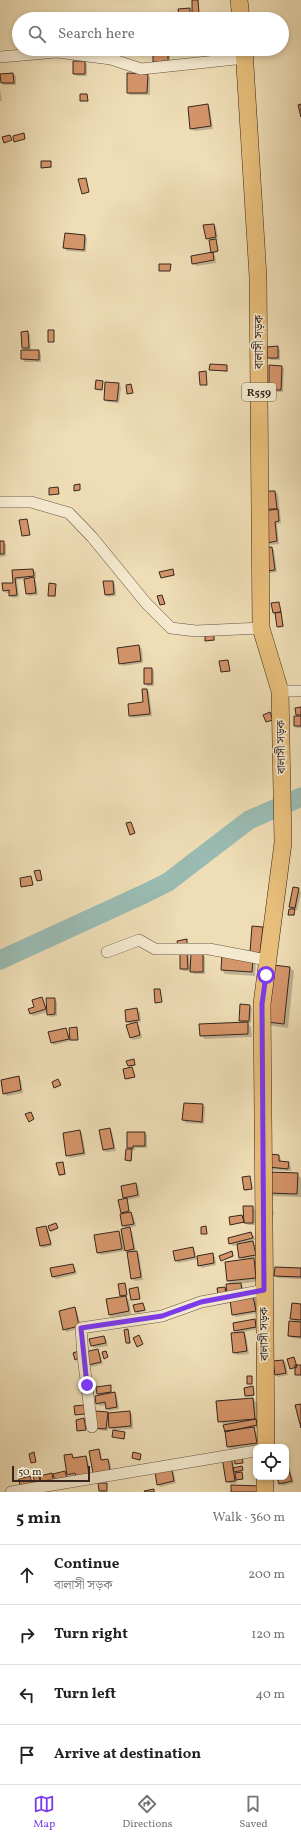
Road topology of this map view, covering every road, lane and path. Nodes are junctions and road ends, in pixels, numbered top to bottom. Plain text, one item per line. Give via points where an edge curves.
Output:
1 (239, 0) edge
2 (240, 12) edge
3 (12, 56) edge
4 (87, 56) edge
5 (226, 56) edge
6 (245, 56) edge
7 (0, 57) edge
8 (0, 502) edge
9 (261, 628) junction
10 (280, 691) junction
11 (301, 692) edge
12 (107, 952) dead end
13 (267, 960) junction
14 (264, 1290) junction
15 (92, 1427) dead end
16 (266, 1444) edge
17 (253, 1452) edge
18 (265, 1480) edge
19 (11, 1492) edge
20 (265, 1492) edge

1 - 2 main road
3 - 7 street
4 - 5 street via 110,59 141,69
6 - 9 main road, বালাসী সড়ক / R559 via 258,277
8 - 9 street via 31,502 69,513 146,603 171,628 196,631
9 - 10 main road, বালাসী সড়ক / R559
10 - 11 street
10 - 13 main road, বালাসী সড়ক / R559 via 283,843
12 - 13 street via 139,940 155,949 209,949
13 - 14 main road, বালাসী সড়ক / R559 via 262,1004
14 - 15 street via 201,1302 162,1316 81,1328
14 - 16 main road, বালাসী সড়ক / R559
17 - 19 street
18 - 20 main road

